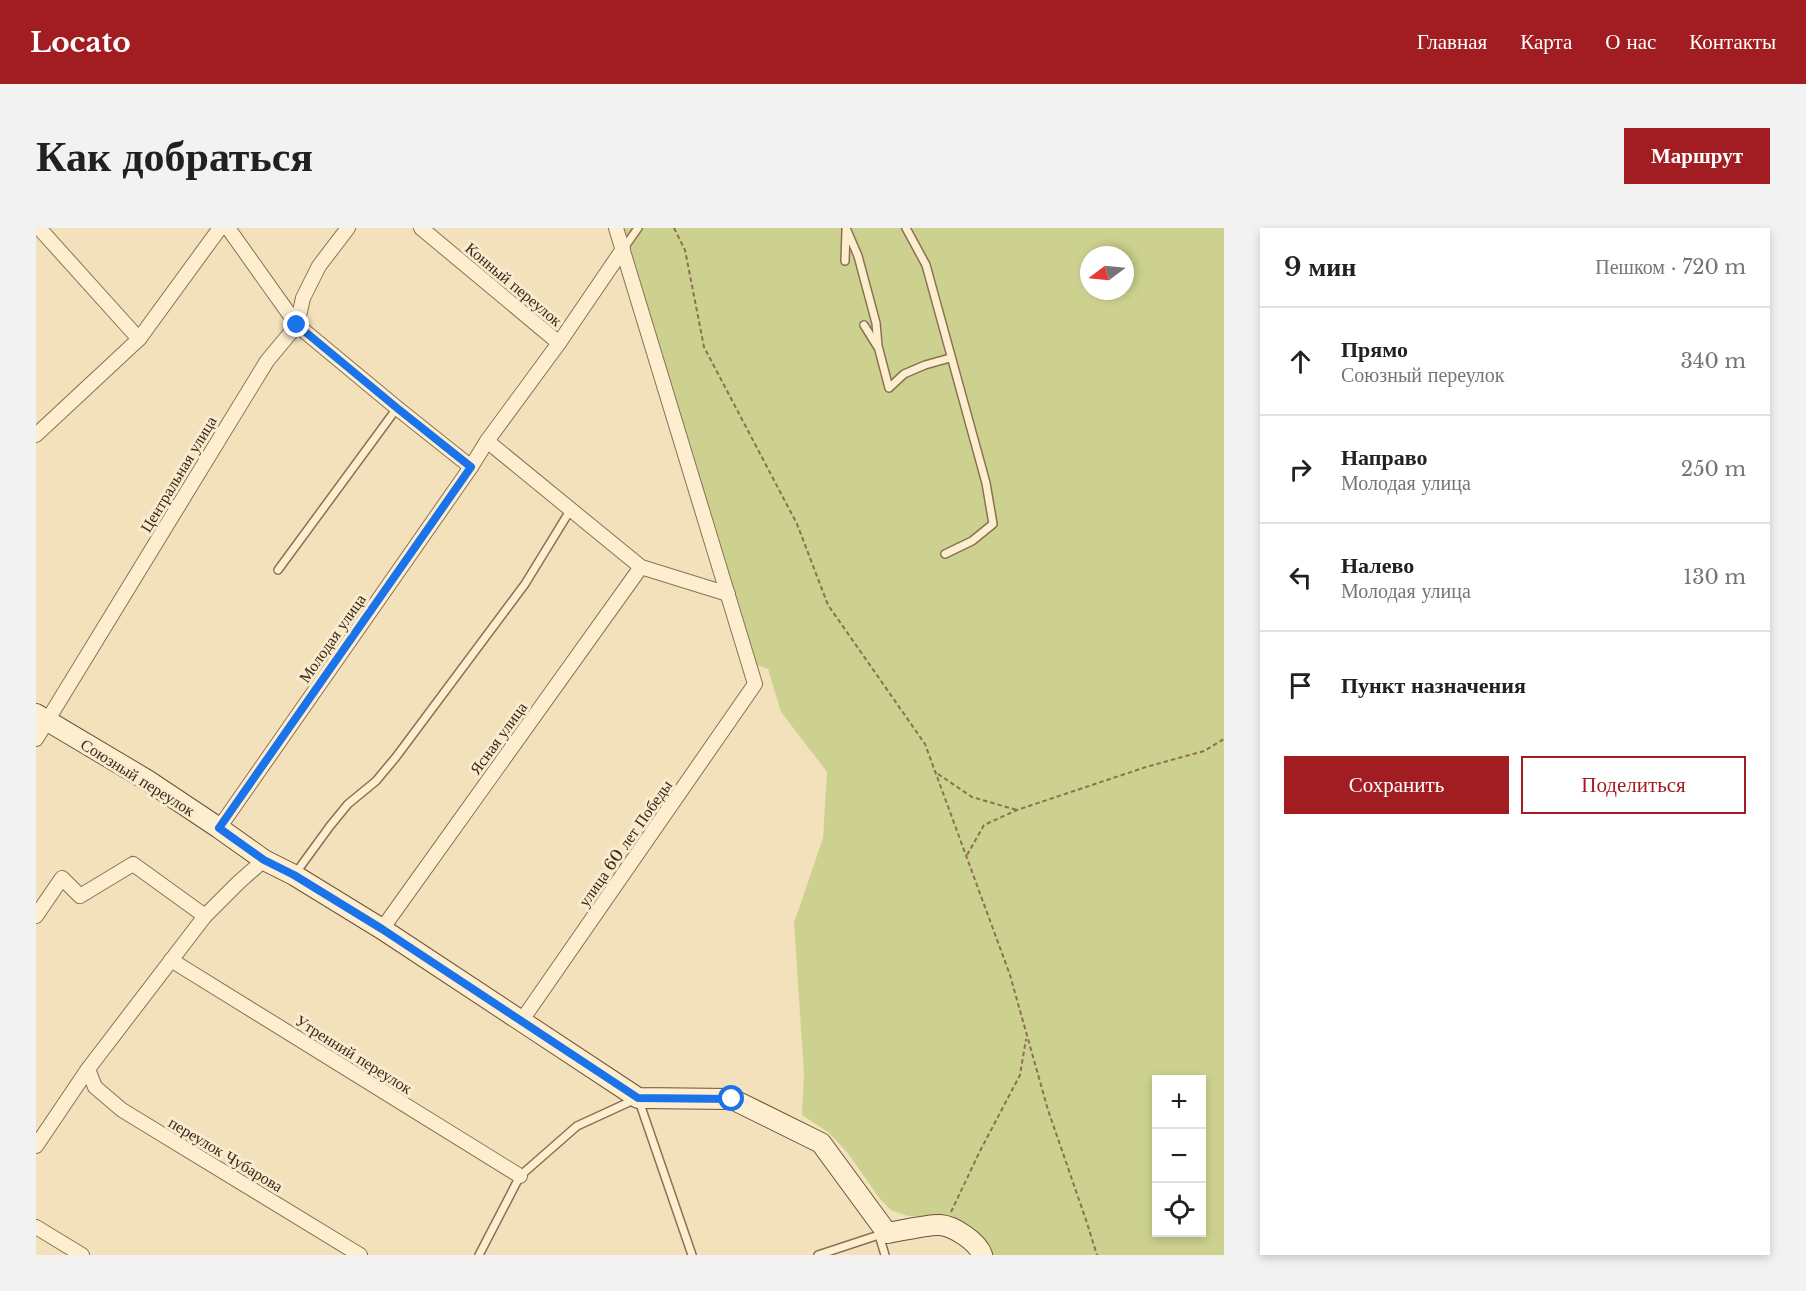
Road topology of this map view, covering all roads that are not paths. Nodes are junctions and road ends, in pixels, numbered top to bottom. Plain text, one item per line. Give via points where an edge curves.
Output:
1 (39, 228) edge
2 (220, 228) edge
3 (228, 228) edge
4 (348, 228) edge
5 (421, 228) edge
6 (616, 228) edge
7 (638, 228) edge
8 (846, 228) edge
9 (906, 228) edge
10 (623, 249) junction
11 (845, 261) dead end
12 (297, 325) junction
13 (864, 325) dead end
14 (139, 339) junction
15 (559, 343) junction
16 (878, 346) junction
17 (950, 358) junction
18 (397, 408) junction
19 (36, 435) edge
20 (487, 441) junction
21 (471, 467) junction
22 (571, 509) junction
23 (945, 554) dead end
24 (641, 567) junction
25 (278, 570) dead end
26 (728, 594) junction
27 (41, 717) edge
28 (36, 738) edge
29 (219, 828) junction
30 (264, 860) junction
31 (294, 875) junction
32 (36, 916) edge
33 (205, 916) junction
34 (382, 929) junction
35 (171, 960) junction
36 (522, 1020) junction
37 (88, 1069) junction
38 (638, 1098) junction
39 (36, 1146) edge
40 (519, 1176) junction
41 (36, 1227) edge
42 (883, 1234) junction
43 (82, 1255) edge
44 (360, 1255) edge
45 (479, 1255) edge
46 (692, 1255) edge
47 (818, 1255) edge
48 (885, 1255) edge
49 (982, 1255) edge

1 - 14 street
2 - 14 street
3 - 12 street
4 - 12 street, Центральная улица via 319,266 303,298
5 - 15 street, Конный переулок
6 - 10 street
7 - 10 lane
8 - 11 lane
8 - 16 lane via 858,256 876,323
9 - 17 lane via 926,265
10 - 15 street, Молодая улица
10 - 26 street
12 - 18 street
12 - 27 street, Центральная улица via 267,361
13 - 16 lane
14 - 19 street
15 - 20 street, Молодая улица
16 - 17 lane via 889,388 904,374
17 - 23 lane via 986,483 993,524 972,541
18 - 21 street
18 - 25 lane
20 - 21 street, Молодая улица
20 - 22 street
21 - 29 street, Молодая улица
22 - 24 street
22 - 31 lane via 525,584 396,757 376,781 348,804
24 - 26 street
24 - 34 street, Ясная улица
26 - 36 street, улица 60 лет Победы via 755,684
27 - 28 street, Центральная улица
27 - 29 street, Союзный переулок
29 - 30 street, Союзный переулок
30 - 31 street, Союзный переулок
30 - 33 street
31 - 34 street, Союзный переулок
32 - 33 street via 62,878 81,896 133,864
33 - 35 street
34 - 36 street, Союзный переулок
35 - 37 street
35 - 40 street, Утренний переулок
36 - 38 street, Союзный переулок
37 - 39 street
37 - 44 street, переулок Чубарова via 95,1087 122,1110
38 - 40 lane via 577,1126
38 - 42 street via 732,1099 821,1143
38 - 46 lane
40 - 45 lane
41 - 43 street
42 - 47 lane
42 - 48 lane
42 - 49 street via 941,1225 968,1237

